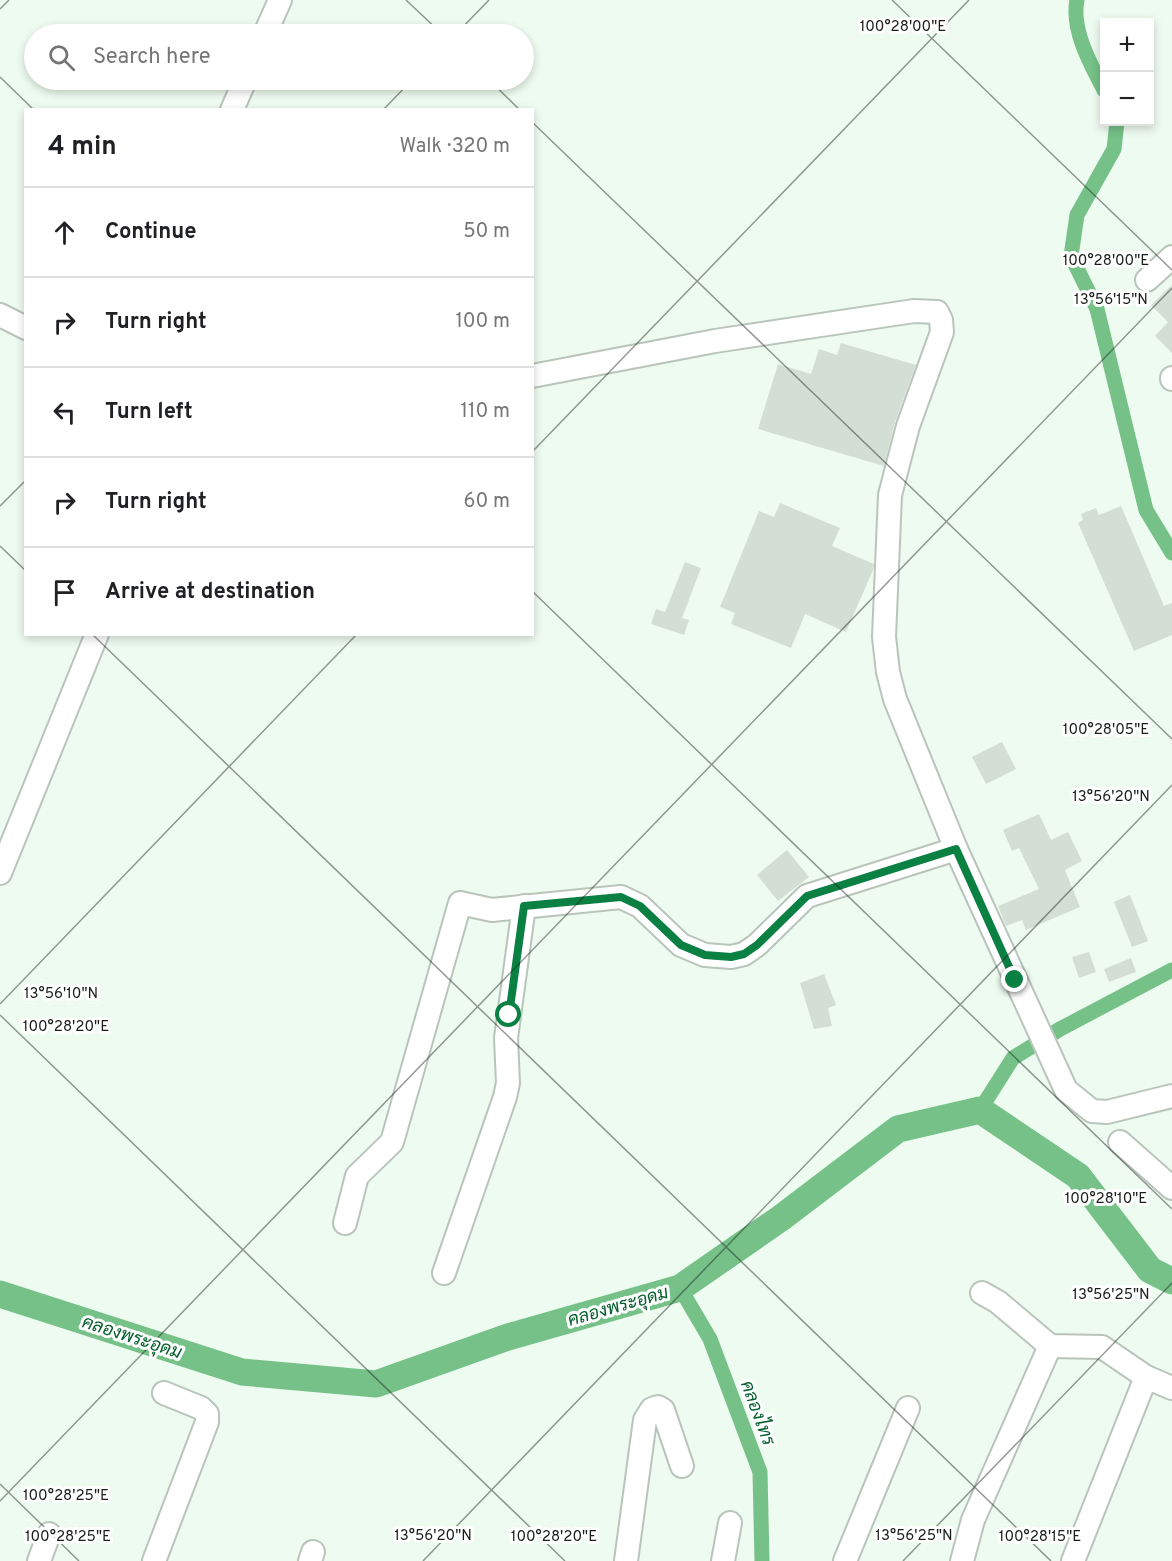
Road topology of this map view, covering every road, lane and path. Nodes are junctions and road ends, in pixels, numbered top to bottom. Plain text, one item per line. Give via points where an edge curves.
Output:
1 (280, 0) edge
2 (269, 24) edge
3 (241, 90) edge
4 (233, 108) edge
5 (1172, 257) edge
6 (1147, 280) dead end
7 (0, 315) edge
8 (24, 327) edge
9 (534, 376) edge
10 (96, 636) edge
11 (956, 849) junction
12 (0, 873) edge
13 (524, 906) junction
14 (1172, 1096) edge
15 (1120, 1142) dead end
16 (1172, 1188) edge
17 (345, 1223) dead end
18 (444, 1273) dead end
19 (982, 1293) dead end
20 (1050, 1346) junction
21 (1146, 1377) junction
22 (1172, 1388) edge
23 (165, 1393) dead end
24 (908, 1408) dead end
25 (682, 1466) dead end
26 (730, 1523) dead end
27 (49, 1534) dead end
28 (39, 1561) edge
29 (154, 1561) edge
30 (626, 1561) edge
31 (723, 1561) edge
32 (846, 1561) edge
33 (962, 1561) edge
34 (1073, 1561) edge

1 - 2 street
3 - 4 street
5 - 6 street
7 - 8 street
9 - 11 street via 715,341 925,309 937,312 942,332 908,426 890,495 884,637 895,699
10 - 12 street
11 - 13 street via 807,896 757,945 731,957 689,950 640,906 621,897
11 - 14 street via 1066,1089 1092,1111 1107,1112
13 - 17 street via 492,910 460,903 392,1142 357,1176
13 - 18 street via 506,1038 505,1097
15 - 16 street
19 - 20 street
20 - 21 street via 1102,1347
20 - 33 street via 973,1520
21 - 22 street
21 - 34 street
23 - 29 street via 201,1408 207,1414 207,1422
24 - 32 street
25 - 30 street via 663,1410 652,1409 645,1420
26 - 31 street
27 - 28 street

